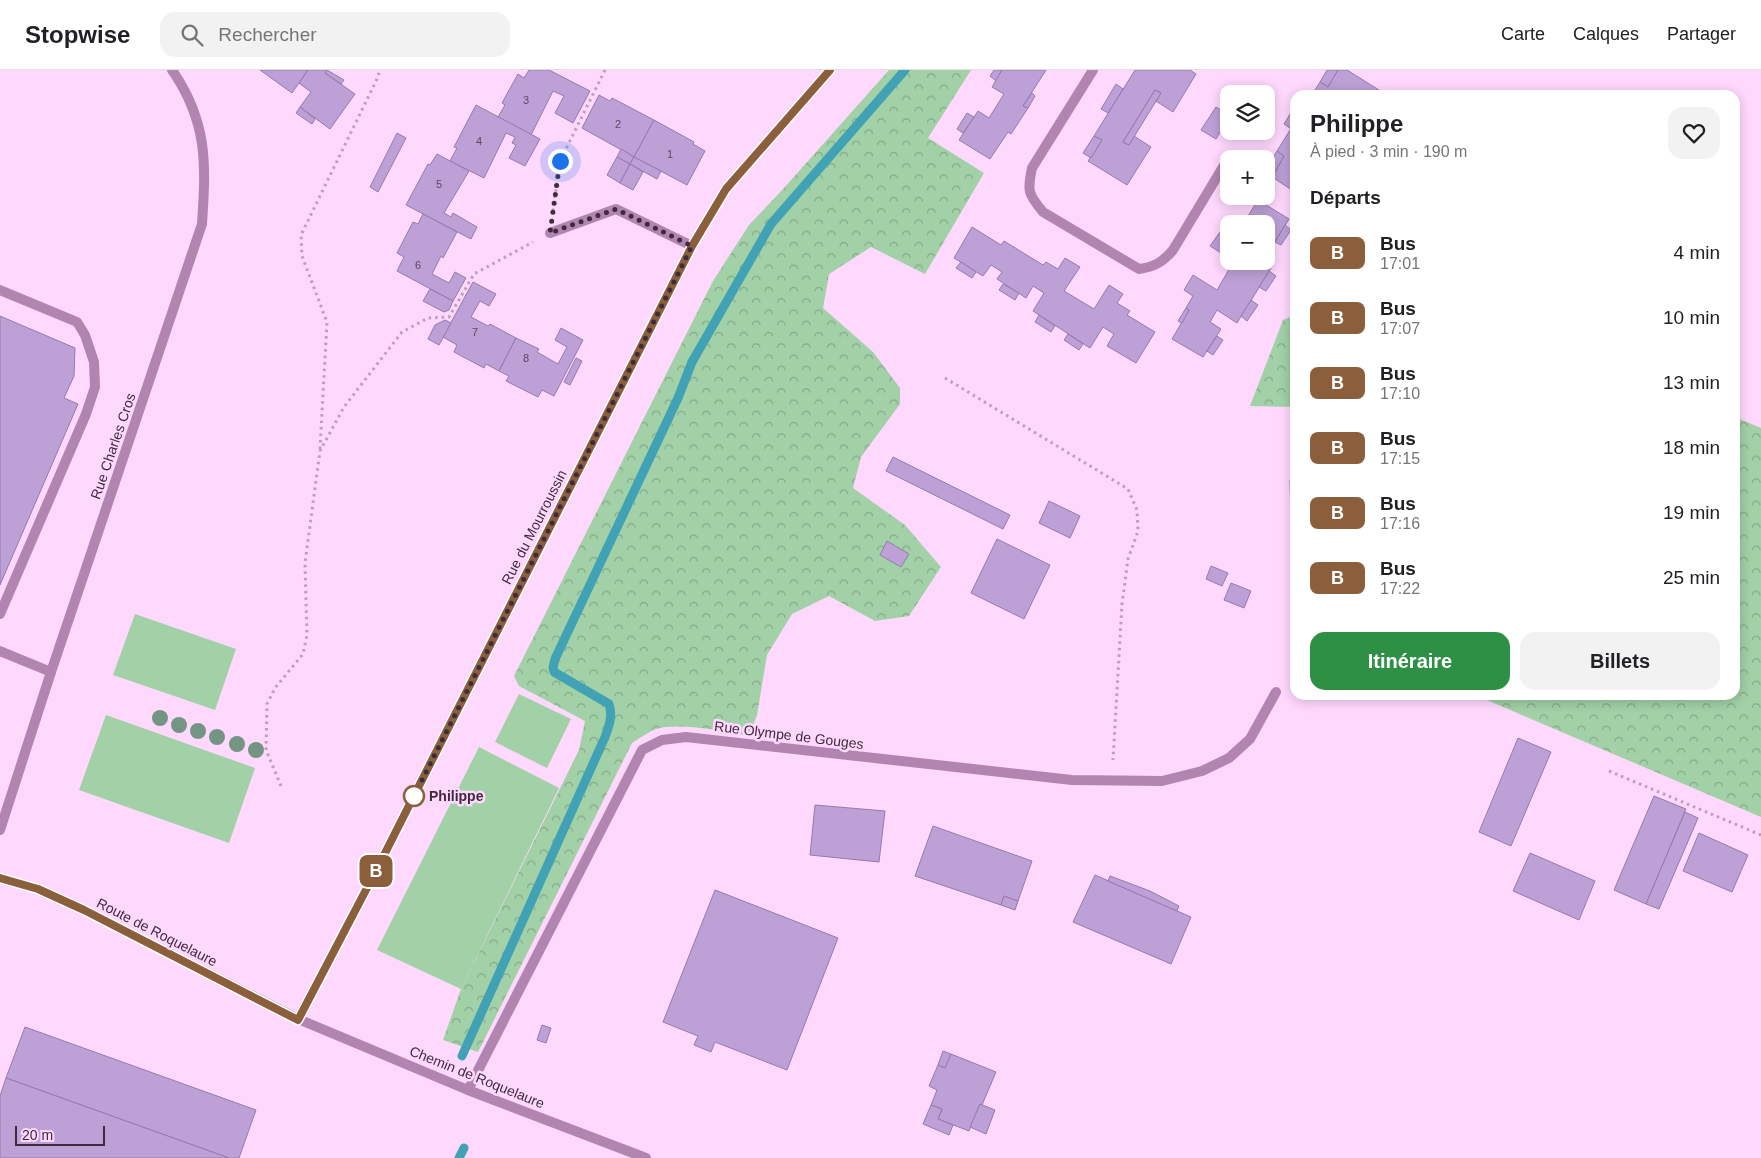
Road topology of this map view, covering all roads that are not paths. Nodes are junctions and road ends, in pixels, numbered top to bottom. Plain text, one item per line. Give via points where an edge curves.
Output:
1 (172, 70) edge
2 (830, 70) edge
3 (1093, 70) edge
4 (1220, 172) edge
5 (550, 233) road end
6 (692, 246) junction
7 (0, 290) edge
8 (0, 614) edge
9 (0, 651) edge
10 (51, 672) junction
11 (1276, 692) dead end
12 (0, 830) edge
13 (0, 878) edge
14 (298, 1020) junction
15 (468, 1090) junction
16 (646, 1158) edge

1 - 10 street, Rue Charles Cros via 185,88 201,129 206,172 202,224
2 - 6 street, Rue du Mourroussin via 726,189
3 - 4 street via 1032,168 1028,186 1032,199 1043,212 1138,269 1151,268 1166,259 1173,250
5 - 6 street via 616,209
6 - 14 street, Rue du Mourroussin
7 - 8 street via 76,322 85,335 94,362 94,387 86,414
9 - 10 street
10 - 12 street, Rue Charles Cros
11 - 15 street, Rue Olympe de Gouges via 1250,739 1229,758 1202,771 1162,781 1072,780 686,737 662,740 642,750
13 - 14 street, Route de Roquelaure via 38,889 84,910
14 - 15 street, Chemin de Roquelaure
15 - 16 street, Chemin de Roquelaure

